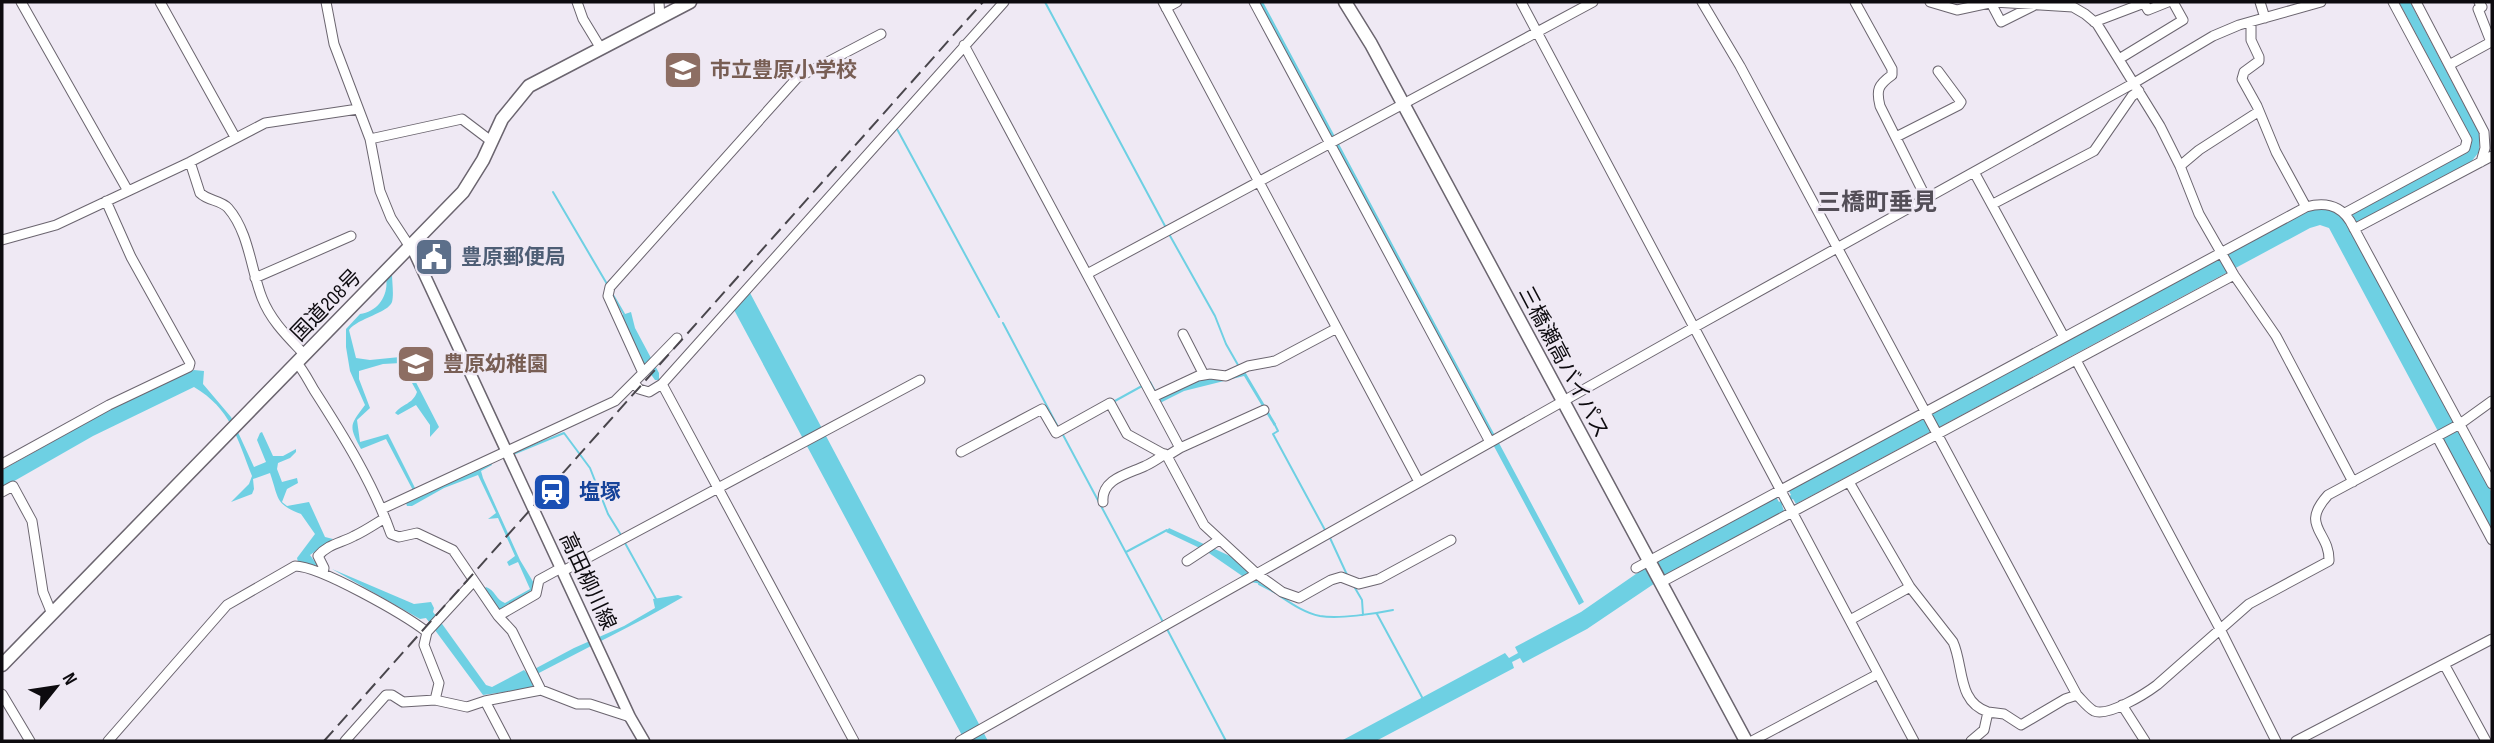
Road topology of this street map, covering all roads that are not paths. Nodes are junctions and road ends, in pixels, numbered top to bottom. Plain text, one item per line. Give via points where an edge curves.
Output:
1 (21, 2) edge
2 (160, 2) edge
3 (326, 2) edge
4 (577, 2) edge
5 (659, 2) edge
6 (690, 2) edge
7 (1004, 2) edge
8 (1177, 2) edge
9 (1254, 2) edge
10 (1344, 2) edge
11 (1521, 2) edge
12 (1593, 2) edge
13 (1702, 2) edge
14 (1855, 2) edge
15 (1930, 2) edge
16 (1992, 2) edge
17 (2260, 2) edge
18 (2321, 2) edge
19 (2393, 2) edge
20 (2416, 2) edge
21 (2479, 2) edge
22 (2175, 3) edge
23 (2037, 4) junction
24 (1164, 5) edge
25 (660, 18) junction
26 (2265, 18) junction
27 (2094, 22) junction
28 (2251, 22) junction
29 (1538, 33) junction
30 (881, 34) dead end
31 (964, 46) junction
32 (594, 50) junction
33 (2119, 59) junction
34 (2449, 65) junction
35 (1938, 71) dead end
36 (2136, 87) junction
37 (1401, 106) junction
38 (358, 109) junction
39 (2258, 112) junction
40 (235, 137) junction
41 (1896, 137) junction
42 (370, 139) junction
43 (491, 141) junction
44 (1329, 145) junction
45 (2492, 156) edge
46 (190, 162) junction
47 (2481, 162) junction
48 (2179, 166) junction
49 (1974, 172) junction
50 (1258, 183) junction
51 (128, 191) junction
52 (1926, 198) junction
53 (106, 201) junction
54 (1993, 204) junction
55 (2306, 207) junction
56 (2345, 213) junction
57 (2354, 229) junction
58 (351, 236) dead end
59 (2, 240) edge
60 (410, 247) junction
61 (1837, 248) junction
62 (2222, 255) junction
63 (2232, 273) junction
64 (1087, 274) junction
65 (255, 278) junction
66 (1337, 328) junction
67 (1693, 328) junction
68 (1183, 334) dead end
69 (2064, 337) junction
70 (677, 338) dead end
71 (300, 358) junction
72 (2076, 360) junction
73 (643, 373) junction
74 (1204, 375) junction
75 (920, 380) dead end
76 (634, 383) junction
77 (662, 384) junction
78 (1153, 397) junction
79 (2492, 401) edge
80 (1560, 403) junction
81 (1264, 410) dead end
82 (1931, 423) junction
83 (2458, 426) junction
84 (2440, 436) junction
85 (1494, 441) junction
86 (1180, 448) junction
87 (961, 452) dead end
88 (506, 453) junction
89 (1166, 455) junction
90 (2, 464) edge
91 (1419, 482) junction
92 (1849, 482) junction
93 (2353, 482) junction
94 (2492, 484) edge
95 (718, 488) junction
96 (2, 492) edge
97 (1781, 492) junction
98 (1103, 502) dead end
99 (1790, 509) junction
100 (384, 514) junction
101 (1219, 540) junction
102 (1451, 540) dead end
103 (2492, 540) edge
104 (1187, 561) dead end
105 (1644, 564) junction
106 (562, 570) junction
107 (323, 573) junction
108 (1257, 574) junction
109 (473, 582) junction
110 (1658, 583) junction
111 (1910, 587) junction
112 (52, 614) junction
113 (498, 616) junction
114 (1850, 620) junction
115 (2220, 629) junction
116 (427, 632) junction
117 (2492, 639) edge
118 (2444, 664) junction
119 (2, 665) edge
120 (1878, 674) junction
121 (541, 690) junction
122 (2, 694) edge
123 (2077, 695) junction
124 (435, 700) junction
125 (485, 701) junction
126 (2122, 705) junction
127 (1988, 712) junction
128 (630, 717) junction
129 (961, 740) edge
130 (30, 741) edge
131 (108, 741) edge
132 (345, 741) edge
133 (506, 741) edge
134 (644, 741) edge
135 (854, 741) edge
136 (1739, 741) edge
137 (1746, 741) edge
138 (1752, 741) edge
139 (1914, 741) edge
140 (1971, 741) edge
141 (2145, 741) edge
142 (2277, 741) edge
143 (2296, 741) edge
144 (2486, 741) edge

1 - 51 street
2 - 40 street
3 - 38 street via 334,44
4 - 32 street
5 - 25 street
6 - 25 highway, 国道208号
7 - 31 street
8 - 24 street
9 - 44 street
10 - 37 highway, 三橋瀬高バイパス
11 - 29 street
12 - 29 street
13 - 61 street
14 - 41 street via 1892,69 1877,92
15 - 16 street via 1957,10
16 - 23 street
16 - 23 street via 2001,22
17 - 26 street
18 - 26 street
19 - 56 street via 2467,140 2465,148
20 - 34 street
21 - 34 street via 2491,42
22 - 27 street via 2148,9 2144,3
22 - 33 street via 2183,20
23 - 27 street via 2073,7
24 - 50 street
25 - 32 highway, 国道208号
26 - 28 street
27 - 33 street
28 - 36 street via 2213,36
28 - 39 street via 2251,40 2259,61 2241,75
29 - 37 street
29 - 67 street
30 - 73 street via 797,78 610,287 608,296
31 - 64 street
31 - 77 street
32 - 43 highway, 国道208号 via 529,86
33 - 36 street
34 - 47 street via 2484,132
35 - 41 street via 1961,102
36 - 48 street
36 - 49 street
36 - 54 street via 2094,152
37 - 44 street
37 - 80 highway, 三橋瀬高バイパス
38 - 40 street via 265,123
38 - 42 street
39 - 48 street
39 - 55 street
40 - 46 street
41 - 52 street
42 - 43 street via 462,118
42 - 60 street via 385,204
43 - 60 highway, 国道208号 via 463,191
44 - 50 street
44 - 85 street
45 - 47 street
46 - 51 street
46 - 65 street via 203,196 230,210 243,234
47 - 57 street
48 - 62 street
49 - 52 street
49 - 54 street
50 - 64 street
50 - 66 street
51 - 53 street
52 - 61 street
53 - 59 street via 56,225
53 - 90 street via 189,367
54 - 69 street
55 - 56 street via 2326,204
55 - 62 street
56 - 57 street
57 - 83 street
58 - 65 street
60 - 71 highway, 国道208号
60 - 88 main road, 高田柳川線
61 - 67 street
61 - 82 street
62 - 63 street
62 - 69 street
63 - 72 street
63 - 93 street via 2276,335
64 - 78 street
65 - 71 street via 265,307
66 - 74 street via 1275,361 1226,376
66 - 91 street
67 - 80 street
67 - 97 street
68 - 74 street
69 - 82 street
70 - 73 street
71 - 100 street
71 - 112 highway, 国道208号
72 - 82 street
72 - 115 street
73 - 76 street
74 - 78 street
75 - 95 street
76 - 77 street via 649,392
76 - 88 street via 615,401
77 - 95 street
78 - 86 street
79 - 83 street
80 - 85 street
80 - 105 highway, 三橋瀬高バイパス
81 - 86 street
82 - 92 street
82 - 97 street
82 - 123 street
83 - 84 street
83 - 94 street
84 - 93 street
84 - 103 street
85 - 91 street
86 - 89 street
87 - 89 street via 1042,409 1056,433 1110,403 1127,434
88 - 100 street
88 - 106 main road, 高田柳川線
89 - 98 street via 1109,484
89 - 101 street via 1203,525
91 - 108 street
92 - 99 street
92 - 111 street
93 - 115 street via 2328,495 2315,511 2329,561 2249,604
95 - 106 street
95 - 135 street
96 - 112 street via 13,486 32,521 43,592
97 - 99 street
97 - 105 street
99 - 110 street
99 - 114 street
100 - 107 street via 358,534 320,552
100 - 109 street via 394,537 417,533 453,550
101 - 104 street
101 - 108 street
102 - 108 street via 1379,579 1359,584 1340,577 1298,598
105 - 110 highway, 三橋瀬高バイパス
106 - 113 street via 539,580 536,594
106 - 128 main road, 高田柳川線
107 - 116 street
107 - 131 street via 295,566 227,605
108 - 129 street
109 - 113 street
109 - 116 street
110 - 136 highway, 三橋瀬高バイパス
110 - 137 highway, 三橋瀬高バイパス
111 - 114 street
111 - 127 street via 1958,651 1966,695
112 - 119 highway, 国道208号
113 - 121 street via 512,631
114 - 120 street
115 - 126 street via 2157,685
115 - 142 street
116 - 124 street via 424,645 439,683
117 - 118 street
118 - 143 street
118 - 144 street
120 - 138 street
120 - 139 street
121 - 125 street
121 - 128 street
122 - 130 street
123 - 126 street via 2093,711
123 - 127 street via 2021,725 2004,714
124 - 125 street via 467,708
124 - 132 street via 403,702 386,695
125 - 133 street
126 - 141 street
127 - 140 street via 1984,730
128 - 134 main road, 高田柳川線

